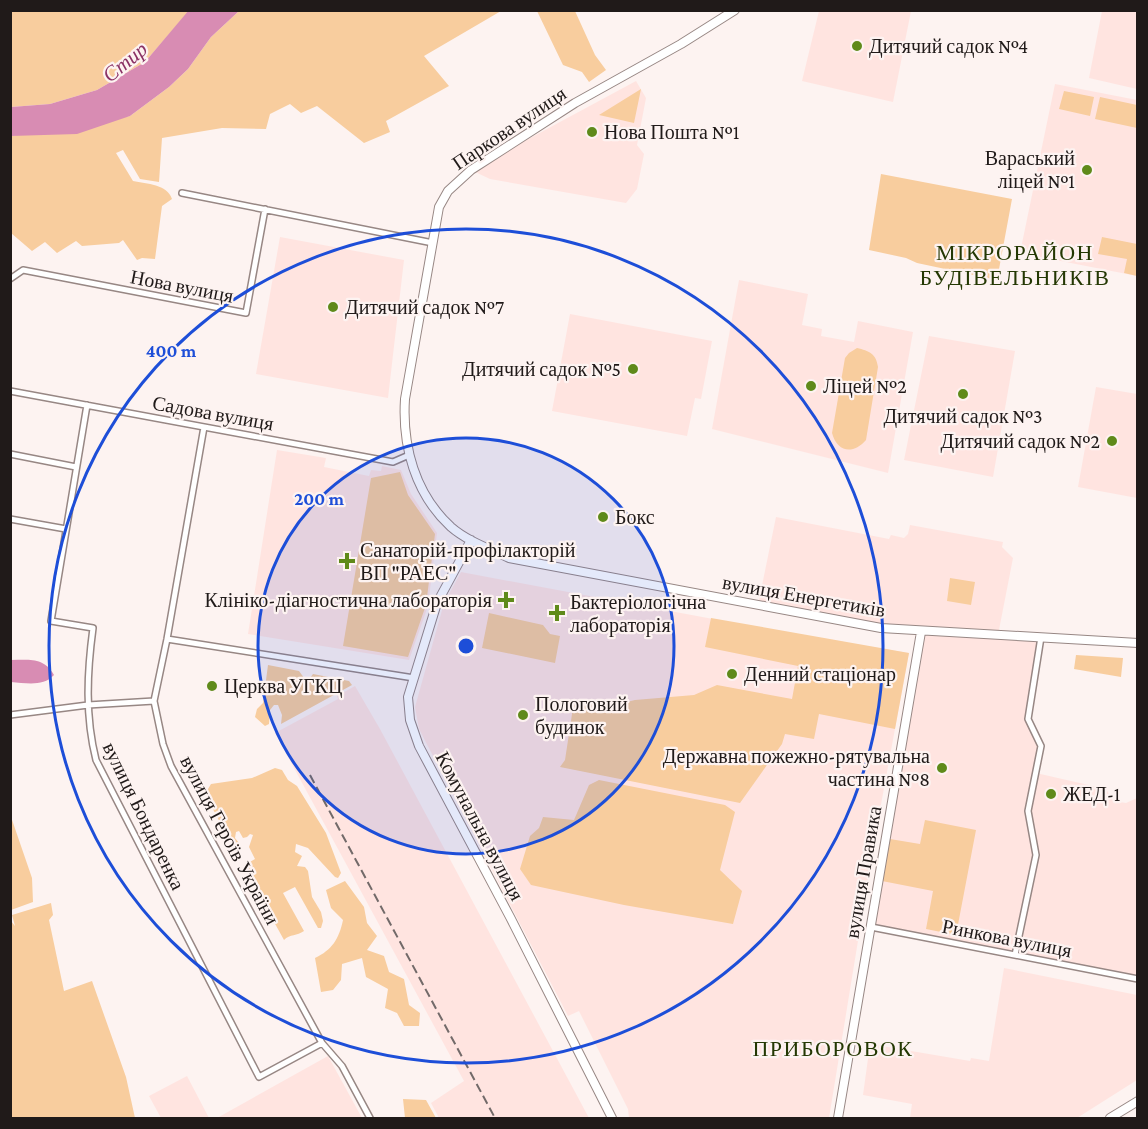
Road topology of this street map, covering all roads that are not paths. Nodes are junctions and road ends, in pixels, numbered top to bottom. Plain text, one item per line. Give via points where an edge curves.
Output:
1 (735, 10) edge
2 (182, 193) dead end
3 (265, 209) junction
4 (433, 243) junction
5 (10, 279) edge
6 (10, 391) edge
7 (87, 405) junction
8 (204, 427) junction
9 (10, 454) edge
10 (409, 455) junction
11 (76, 467) junction
12 (10, 519) edge
13 (66, 529) junction
14 (471, 540) junction
15 (921, 632) junction
16 (1041, 637) junction
17 (167, 639) junction
18 (1137, 643) edge
19 (414, 678) junction
20 (154, 700) junction
21 (88, 705) junction
22 (10, 715) edge
23 (871, 927) junction
24 (1015, 955) junction
25 (1137, 980) edge
26 (322, 1043) junction
27 (1137, 1101) edge
28 (370, 1119) edge
29 (612, 1119) edge
30 (838, 1119) edge
31 (1110, 1119) edge

1 - 4 street, Паркова вулиця via 574,103 471,170 448,191 439,207
2 - 3 street
3 - 4 street
3 - 5 street, Нова вулиця via 246,313 23,270
4 - 10 street, вулиця Енергетиків via 405,399
6 - 7 street, Садова вулиця
7 - 8 street, Садова вулиця
7 - 11 street, вулиця Бондаренка
8 - 10 street, Садова вулиця via 393,462
8 - 17 street, вулиця Героїв України
9 - 11 street
10 - 14 street, вулиця Енергетиків via 430,501 452,527
11 - 13 street, вулиця Бондаренка
12 - 13 street
13 - 21 street, вулиця Бондаренка via 51,621 93,628
14 - 15 street, вулиця Енергетиків via 509,558 875,627
14 - 19 street, Комунальна вулиця via 437,603
15 - 16 street, вулиця Енергетиків
15 - 23 street, вулиця Правика
16 - 18 street, вулиця Енергетиків
16 - 24 street via 1028,719 1041,746 1028,811 1036,855
17 - 19 street
17 - 20 street, вулиця Героїв України
19 - 29 street, Комунальна вулиця via 408,696 418,746
20 - 21 street
20 - 26 street, вулиця Героїв України via 171,766
21 - 22 street
21 - 26 street, вулиця Бондаренка via 96,760 259,1077
23 - 24 street, Ринкова вулиця
23 - 30 street, вулиця Правика
24 - 25 street, Ринкова вулиця
26 - 28 street, вулиця Героїв України via 342,1066
27 - 31 street

